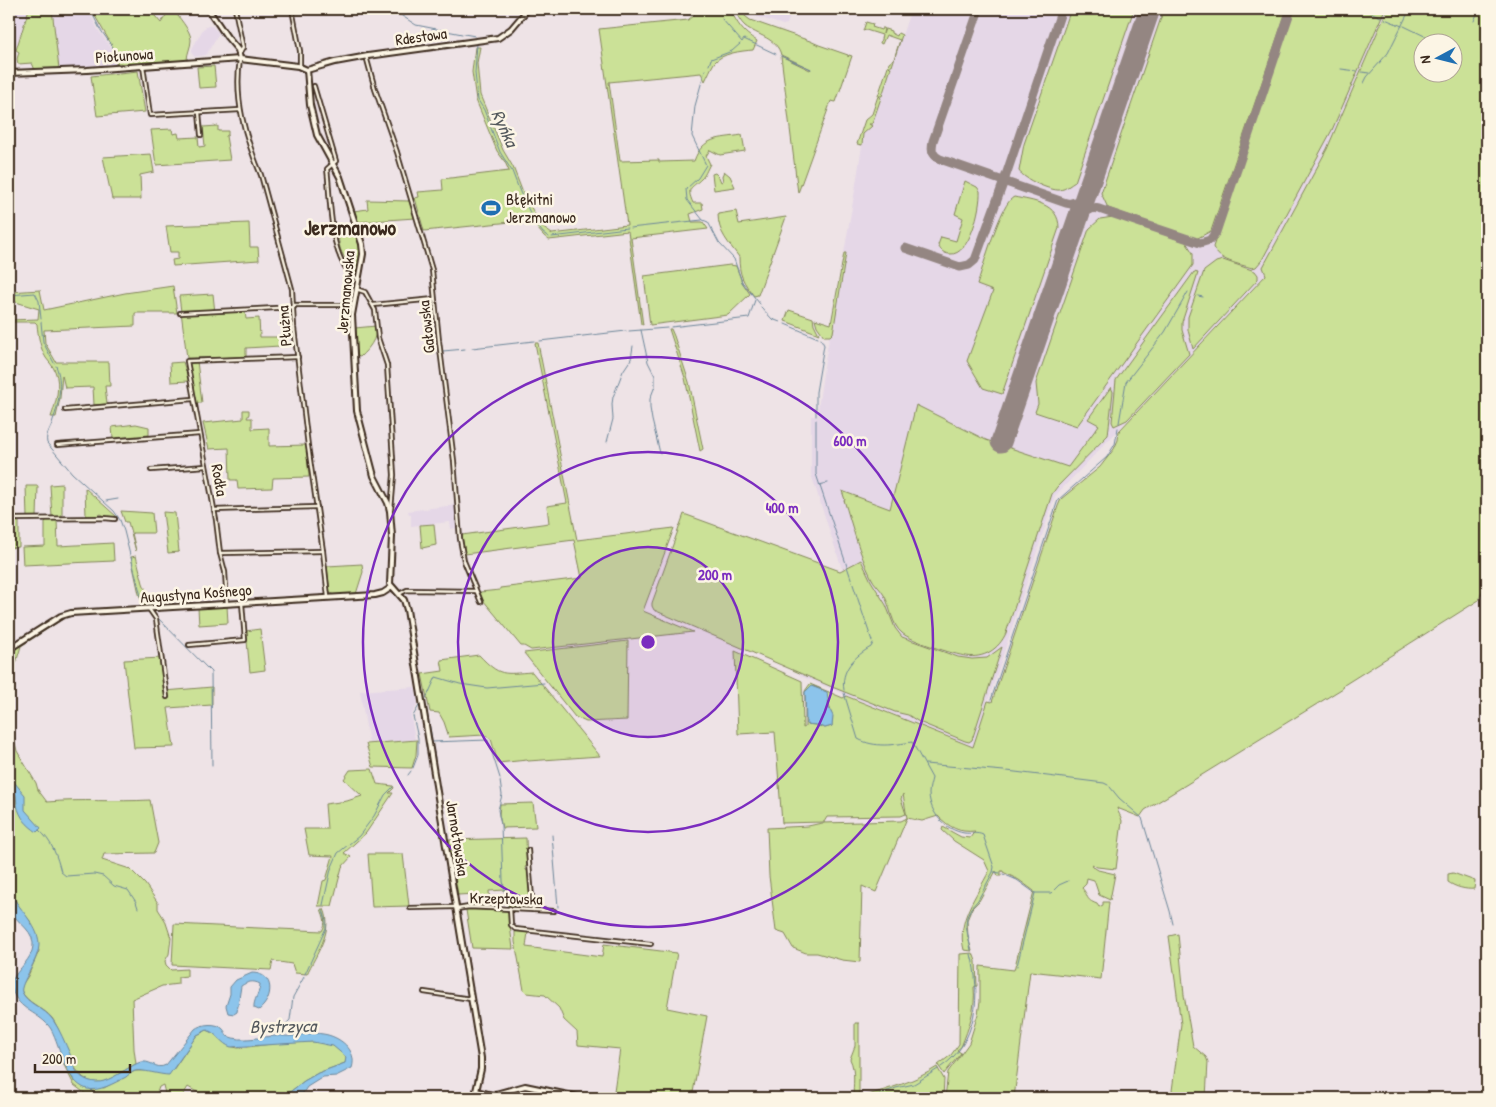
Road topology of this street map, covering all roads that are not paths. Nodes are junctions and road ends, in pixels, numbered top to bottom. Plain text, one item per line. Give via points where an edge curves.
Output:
1 (208, 9) edge
2 (235, 9) edge
3 (292, 9) edge
4 (528, 9) edge
5 (240, 56) junction
6 (366, 56) junction
7 (143, 66) junction
8 (300, 67) junction
9 (307, 70) junction
10 (9, 73) edge
11 (314, 86) dead end
12 (240, 110) junction
13 (199, 112) junction
14 (201, 135) dead end
15 (333, 164) junction
16 (358, 279) junction
17 (356, 289) junction
18 (434, 299) junction
19 (354, 305) junction
20 (373, 305) junction
21 (294, 306) junction
22 (180, 313) dead end
23 (298, 357) junction
24 (193, 399) junction
25 (65, 410) dead end
26 (200, 434) junction
27 (57, 445) dead end
28 (206, 466) junction
29 (151, 470) dead end
30 (392, 492) junction
31 (384, 496) junction
32 (317, 507) junction
33 (214, 510) junction
34 (390, 511) junction
35 (9, 519) edge
36 (115, 519) dead end
37 (323, 551) junction
38 (220, 553) junction
39 (392, 587) junction
40 (476, 591) junction
41 (399, 594) junction
42 (328, 597) junction
43 (481, 602) dead end
44 (242, 603) junction
45 (228, 604) junction
46 (149, 609) junction
47 (189, 645) dead end
48 (10, 646) edge
49 (167, 697) dead end
50 (528, 850) dead end
51 (410, 908) dead end
52 (456, 908) junction
53 (510, 908) junction
54 (533, 910) junction
55 (554, 911) dead end
56 (651, 944) dead end
57 (424, 992) dead end
58 (471, 999) junction
59 (9, 1074) edge
60 (476, 1091) junction
61 (9, 1095) edge
62 (474, 1098) edge
63 (583, 1098) edge

1 - 5 street
2 - 5 street, Płużna via 243,47
3 - 8 street via 302,60
4 - 6 street, Rdestowa via 511,29 498,38
5 - 7 street, Piołunowa
5 - 8 street
5 - 12 street, Płużna via 237,76
6 - 9 street, Rdestowa
6 - 18 street, Gałowska via 430,263
7 - 10 street, Piołunowa
7 - 13 street via 150,115
8 - 9 street
9 - 15 street, Jerzmanowska via 317,135
11 - 15 street via 336,161
12 - 13 street
12 - 21 street, Płużna via 261,175
13 - 14 street
15 - 16 street, Jerzmanowska via 361,239
15 - 16 street via 327,169 337,247 346,266
16 - 17 street, Jerzmanowska
17 - 19 street, Jerzmanowska
17 - 20 street via 365,292
18 - 20 street
18 - 40 street, Gałowska via 462,556
19 - 21 street
19 - 31 street, Jerzmanowska via 352,330 357,411 374,476
20 - 30 street via 378,338 387,365 394,475
21 - 22 street
21 - 23 street, Płużna
23 - 24 street, Rodła via 187,361
23 - 32 street, Płużna
24 - 25 street
24 - 26 street, Rodła
26 - 27 street
26 - 28 street, Rodła
28 - 29 street
28 - 33 street, Rodła
30 - 31 street
30 - 34 street
31 - 34 street, Jerzmanowska
32 - 33 street
32 - 37 street, Płużna
33 - 38 street, Rodła
34 - 39 street, Jerzmanowska via 389,580
35 - 36 street
37 - 38 street
37 - 42 street, Płużna
38 - 45 street, Rodła
39 - 41 street, Jarnołtowska
39 - 42 street, Augustyna Kośnego via 378,595
40 - 41 street via 407,590
40 - 43 street, Gałowska
41 - 52 street, Jarnołtowska via 407,610
42 - 44 street, Augustyna Kośnego
44 - 45 street, Augustyna Kośnego
44 - 47 street via 244,640
45 - 46 street, Augustyna Kośnego
46 - 48 street, Augustyna Kośnego via 68,614
46 - 49 street via 156,619
50 - 54 street
51 - 52 street, Krzeptowska
52 - 53 street, Krzeptowska
52 - 58 street, Jarnołtowska
53 - 54 street, Krzeptowska
53 - 56 street via 511,925 515,929
54 - 55 street, Krzeptowska
57 - 58 street
58 - 60 street, Jarnołtowska via 481,1058
59 - 61 street
60 - 62 street, Jarnołtowska
60 - 63 street via 496,1095 525,1086

